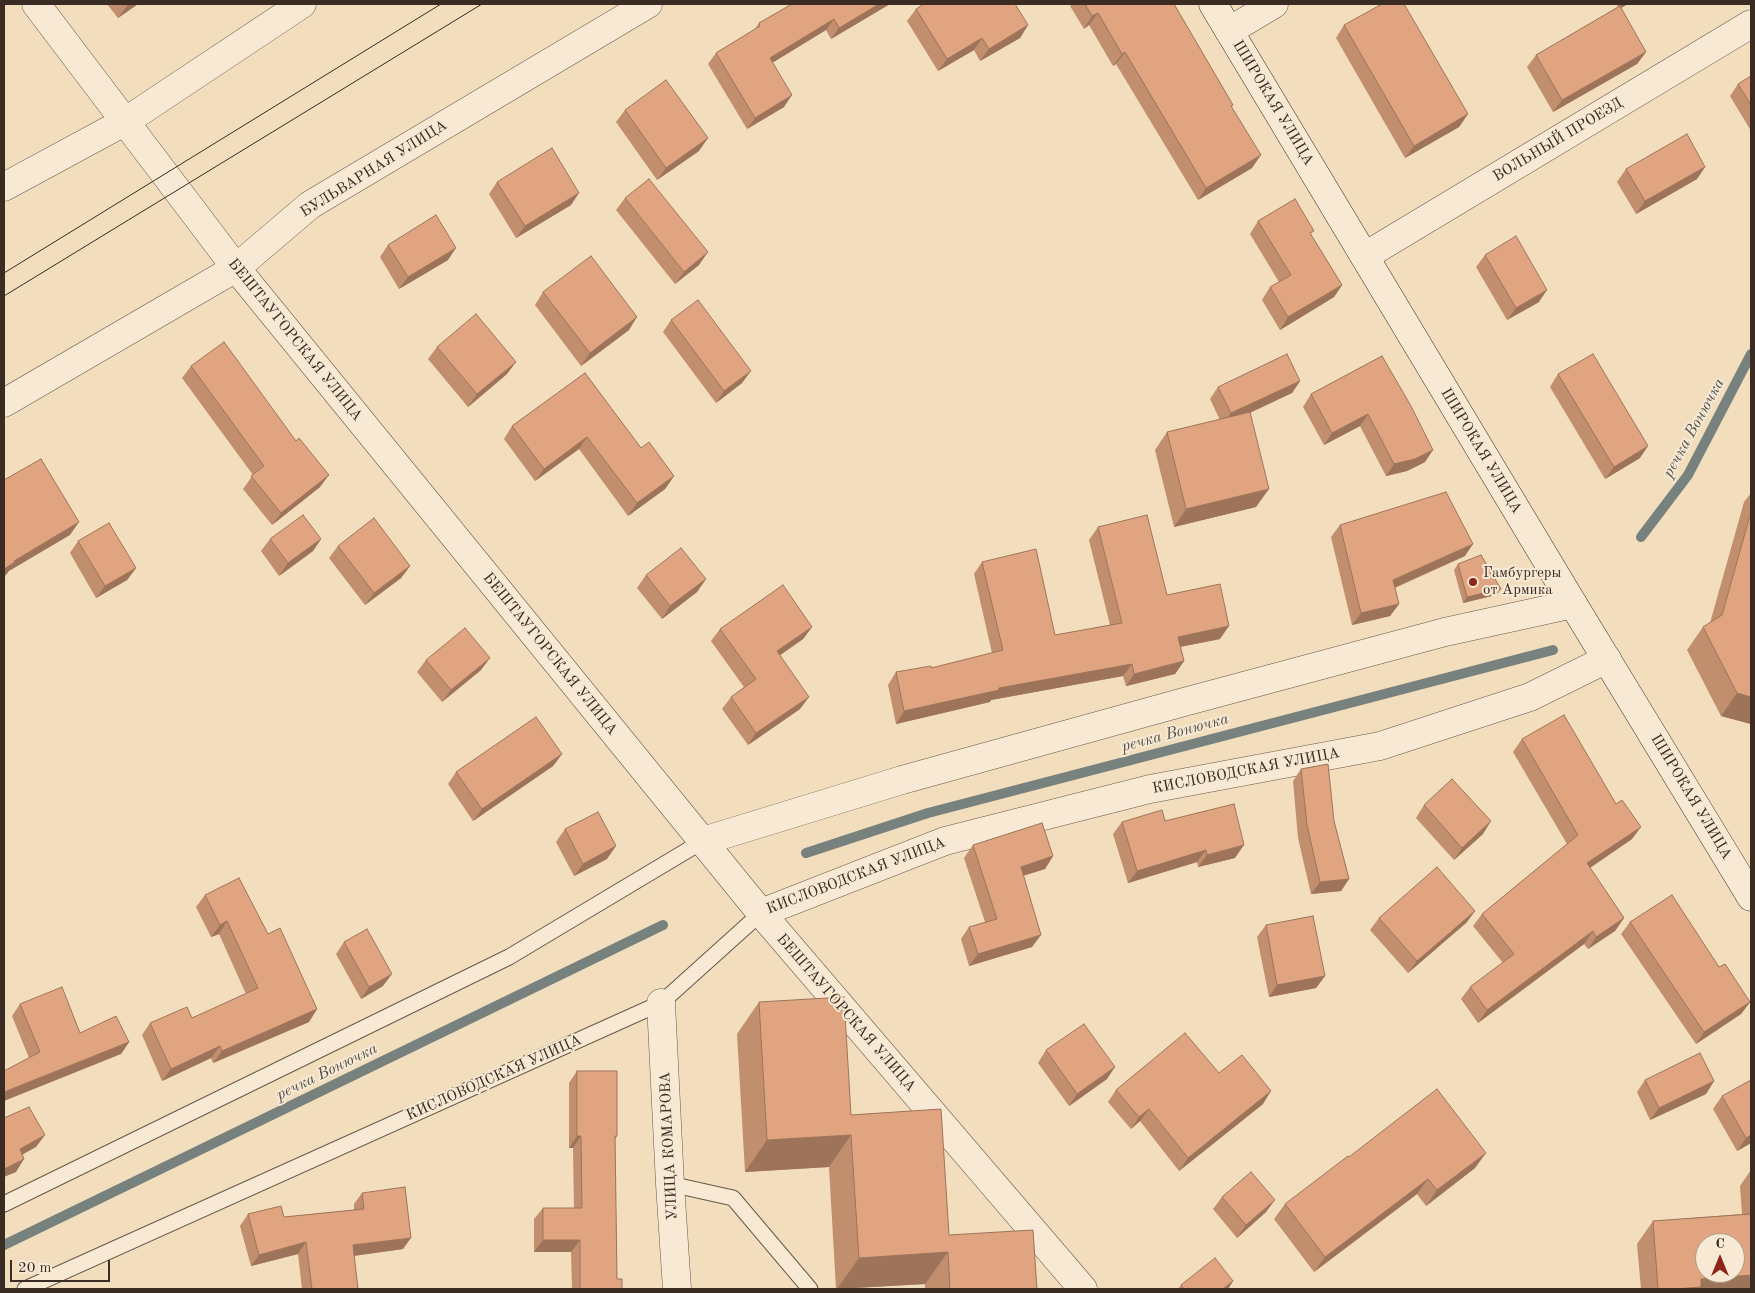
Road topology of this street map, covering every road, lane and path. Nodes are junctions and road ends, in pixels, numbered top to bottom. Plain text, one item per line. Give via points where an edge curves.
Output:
1 (36, 4) edge
2 (302, 4) edge
3 (648, 4) edge
4 (1213, 4) edge
5 (1274, 4) edge
6 (1751, 24) edge
7 (1229, 31) junction
8 (126, 121) junction
9 (4, 187) edge
10 (1365, 256) junction
11 (236, 268) junction
12 (4, 404) edge
13 (1573, 604) junction
14 (1606, 659) junction
15 (703, 841) junction
16 (1751, 897) edge
17 (761, 913) junction
18 (662, 1003) junction
19 (670, 1184) junction
20 (4, 1204) edge
21 (25, 1289) edge
22 (677, 1289) edge
23 (810, 1289) edge
24 (1083, 1289) edge

1 - 8 street, БЕШТАУГОРСКАЯ УЛИЦА
2 - 8 street
3 - 11 street, БУЛЬВАРНАЯ УЛИЦА via 310,205
4 - 7 street, ШИРОКАЯ УЛИЦА
5 - 7 street
6 - 10 street, ВОЛЬНЫЙ ПРОЕЗД
7 - 10 street, ШИРОКАЯ УЛИЦА
8 - 9 street
8 - 11 street, БЕШТАУГОРСКАЯ УЛИЦА
10 - 13 street, ШИРОКАЯ УЛИЦА
11 - 12 street, БУЛЬВАРНАЯ УЛИЦА
11 - 15 street, БЕШТАУГОРСКАЯ УЛИЦА
13 - 14 street, ШИРОКАЯ УЛИЦА
13 - 15 street via 1445,632 1221,692 902,780
14 - 16 street, ШИРОКАЯ УЛИЦА
14 - 17 street, КИСЛОВОДСКАЯ УЛИЦА via 1530,697 1380,746 1150,789 945,841
15 - 17 street, БЕШТАУГОРСКАЯ УЛИЦА
15 - 20 lane via 509,957
17 - 18 lane, КИСЛОВОДСКАЯ УЛИЦА
17 - 24 street, БЕШТАУГОРСКАЯ УЛИЦА
18 - 19 street, УЛИЦА КОМАРОВА
18 - 21 lane, КИСЛОВОДСКАЯ УЛИЦА
19 - 22 street, УЛИЦА КОМАРОВА
19 - 23 lane via 733,1198

